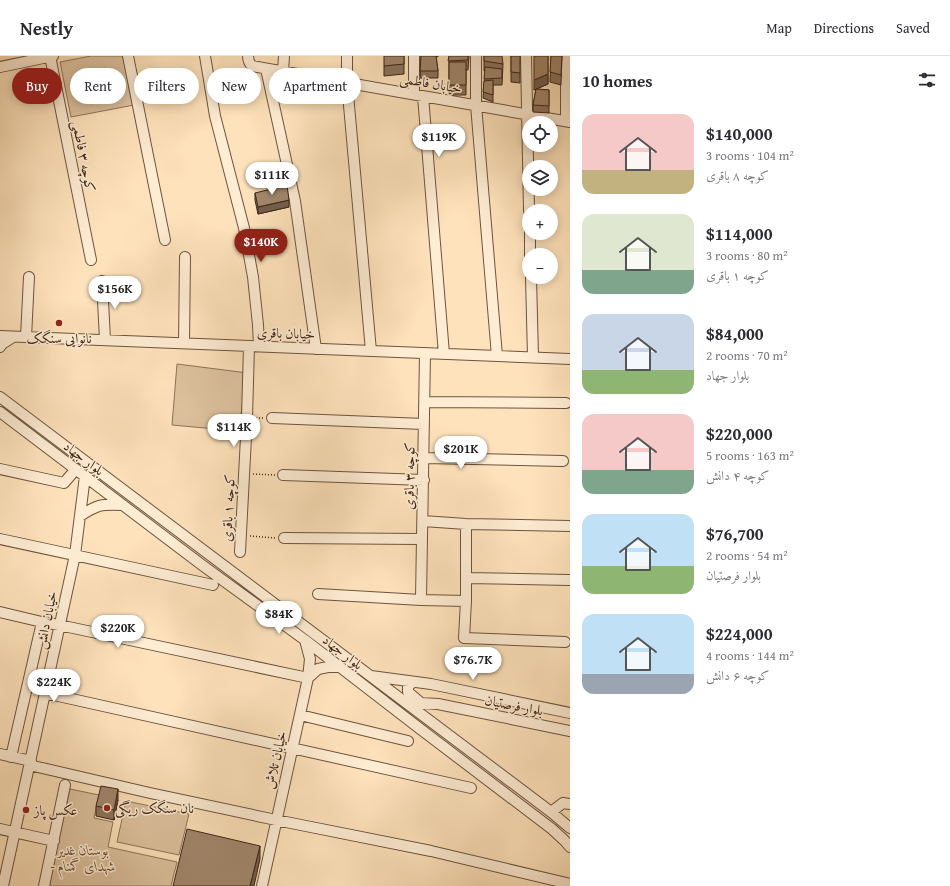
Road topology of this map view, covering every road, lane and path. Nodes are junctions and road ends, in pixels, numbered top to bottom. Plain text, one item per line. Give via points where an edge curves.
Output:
1 (51, 56) edge
2 (128, 56) edge
3 (205, 56) edge
4 (248, 56) edge
5 (284, 56) edge
6 (347, 56) edge
7 (414, 56) edge
8 (476, 56) edge
9 (526, 56) edge
10 (566, 56) edge
11 (0, 67) edge
12 (283, 68) edge
13 (347, 68) edge
14 (266, 69) junction
15 (269, 70) edge
16 (361, 85) edge
17 (418, 95) junction
18 (349, 104) edge
19 (476, 105) junction
20 (527, 114) junction
21 (568, 121) edge
22 (529, 204) edge
23 (165, 240) dead end
24 (185, 257) dead end
25 (91, 260) dead end
26 (29, 277) dead end
27 (102, 281) dead end
28 (531, 284) edge
29 (0, 336) edge
30 (13, 337) junction
31 (26, 337) junction
32 (105, 340) junction
33 (184, 344) junction
34 (0, 346) edge
35 (254, 346) junction
36 (316, 349) junction
37 (371, 351) junction
38 (426, 353) junction
39 (444, 354) junction
40 (497, 356) junction
41 (533, 357) junction
42 (570, 359) edge
43 (0, 397) edge
44 (425, 402) junction
45 (566, 403) dead end
46 (0, 412) edge
47 (247, 418) junction
48 (272, 418) joint
49 (424, 424) junction
50 (424, 458) junction
51 (563, 461) dead end
52 (0, 469) edge
53 (76, 469) junction
54 (244, 474) junction
55 (283, 475) joint
56 (85, 476) junction
57 (424, 480) junction
58 (123, 505) junction
59 (80, 516) junction
60 (423, 521) junction
61 (466, 524) junction
62 (570, 526) edge
63 (241, 536) junction
64 (284, 538) joint
65 (0, 539) edge
66 (422, 539) junction
67 (240, 552) dead end
68 (75, 555) junction
69 (466, 578) junction
70 (569, 580) edge
71 (213, 585) dead end
72 (318, 594) dead end
73 (421, 600) junction
74 (466, 601) junction
75 (0, 612) edge
76 (42, 622) junction
77 (59, 625) junction
78 (305, 640) junction
79 (565, 642) dead end
80 (339, 667) junction
81 (371, 676) junction
82 (308, 678) junction
83 (413, 682) junction
84 (45, 693) junction
85 (405, 702) junction
86 (421, 703) junction
87 (570, 713) edge
88 (300, 715) junction
89 (570, 731) edge
90 (408, 741) dead end
91 (456, 741) junction
92 (292, 748) junction
93 (448, 751) junction
94 (0, 754) edge
95 (11, 757) junction
96 (30, 763) junction
97 (65, 785) dead end
98 (471, 788) dead end
99 (570, 804) edge
100 (551, 812) junction
101 (276, 820) junction
102 (570, 828) edge
103 (0, 829) edge
104 (14, 832) junction
105 (54, 841) junction
106 (570, 847) edge
107 (570, 884) edge
108 (3, 886) edge
109 (44, 886) edge
110 (262, 886) edge

1 - 11 street
1 - 25 street, کوچه ۳ فاطمی
2 - 23 street
3 - 35 street, کوچه ۱ باقری via 215,116 244,228 253,277 258,325
4 - 14 street, خیابان فاطمی via 252,66
5 - 12 street
6 - 13 street
7 - 17 street
8 - 19 street
9 - 20 street
10 - 21 street
14 - 15 street, خیابان فاطمی
14 - 36 street via 295,201
16 - 17 street, خیابان فاطمی
17 - 19 street, خیابان فاطمی
17 - 39 street via 433,222
18 - 37 street
19 - 20 street, خیابان فاطمی
19 - 40 street
20 - 21 street, خیابان فاطمی
20 - 22 street
24 - 33 street
26 - 31 street
27 - 32 street
28 - 41 street
29 - 30 street, خیابان باقری
30 - 31 street, خیابان باقری
30 - 34 street
31 - 32 street, خیابان باقری
32 - 33 street, خیابان باقری
33 - 35 street, خیابان باقری
35 - 36 street, خیابان باقری
35 - 47 street, کوچه ۱ باقری
36 - 37 street, خیابان باقری
37 - 38 street, خیابان باقری
38 - 39 street, خیابان باقری
38 - 44 street, کوچه ۳ باقری
39 - 40 street, خیابان باقری
40 - 41 street, خیابان باقری
41 - 42 street, خیابان باقری
43 - 81 street, بلوار جهاد
44 - 45 street
44 - 49 street, کوچه ۳ باقری
46 - 53 street, بلوار جهاد
47 - 48 path
47 - 54 street, کوچه ۱ باقری
48 - 49 street
49 - 50 street, کوچه ۳ باقری
50 - 51 street
50 - 57 street, کوچه ۳ باقری
52 - 53 street via 64,483
53 - 56 street, بلوار جهاد
54 - 55 path
54 - 63 street, کوچه ۱ باقری
55 - 57 street
56 - 58 street, بلوار جهاد
56 - 59 street, خیابان دانش
57 - 60 street, کوچه ۳ باقری
58 - 59 street via 104,504
58 - 78 street, بلوار جهاد
59 - 68 street, خیابان دانش
60 - 61 street
60 - 66 street, کوچه ۳ باقری
61 - 62 street
61 - 69 street
63 - 64 path
63 - 67 street, کوچه ۱ باقری
64 - 66 street
65 - 68 street
66 - 73 street, کوچه ۳ باقری
68 - 71 street
68 - 77 street, خیابان دانش
69 - 70 street
69 - 74 street
72 - 73 street
73 - 74 street
74 - 79 street via 464,638
75 - 76 street
76 - 77 street
76 - 95 street
77 - 82 street
77 - 84 street, خیابان دانش
78 - 80 street, بلوار جهاد
78 - 82 street, خیابان تلاش via 310,659
80 - 82 street via 318,669
80 - 93 street, بلوار جهاد
81 - 83 street, بلوار فرصتیان
81 - 85 street, بلوار جهاد
82 - 88 street, خیابان تلاش
83 - 86 street via 408,686 408,692
83 - 87 street, بلوار فرصتیان
84 - 92 street
84 - 96 street, خیابان دانش
85 - 86 street, بلوار فرصتیان
85 - 91 street, بلوار جهاد
86 - 89 street, بلوار فرصتیان via 438,704
88 - 90 street
88 - 92 street, خیابان تلاش
91 - 93 street
91 - 100 street, بلوار جهاد
92 - 98 street
92 - 101 street, خیابان تلاش
93 - 106 street, بلوار جهاد via 552,829
94 - 95 street
95 - 96 street
96 - 101 street via 150,793
96 - 104 street, خیابان دانش
97 - 105 street
99 - 100 street via 563,803
100 - 102 street, بلوار جهاد
101 - 107 street via 431,851
101 - 110 street, خیابان تلاش
103 - 104 street
104 - 105 street
104 - 108 street, خیابان دانش
105 - 109 street

